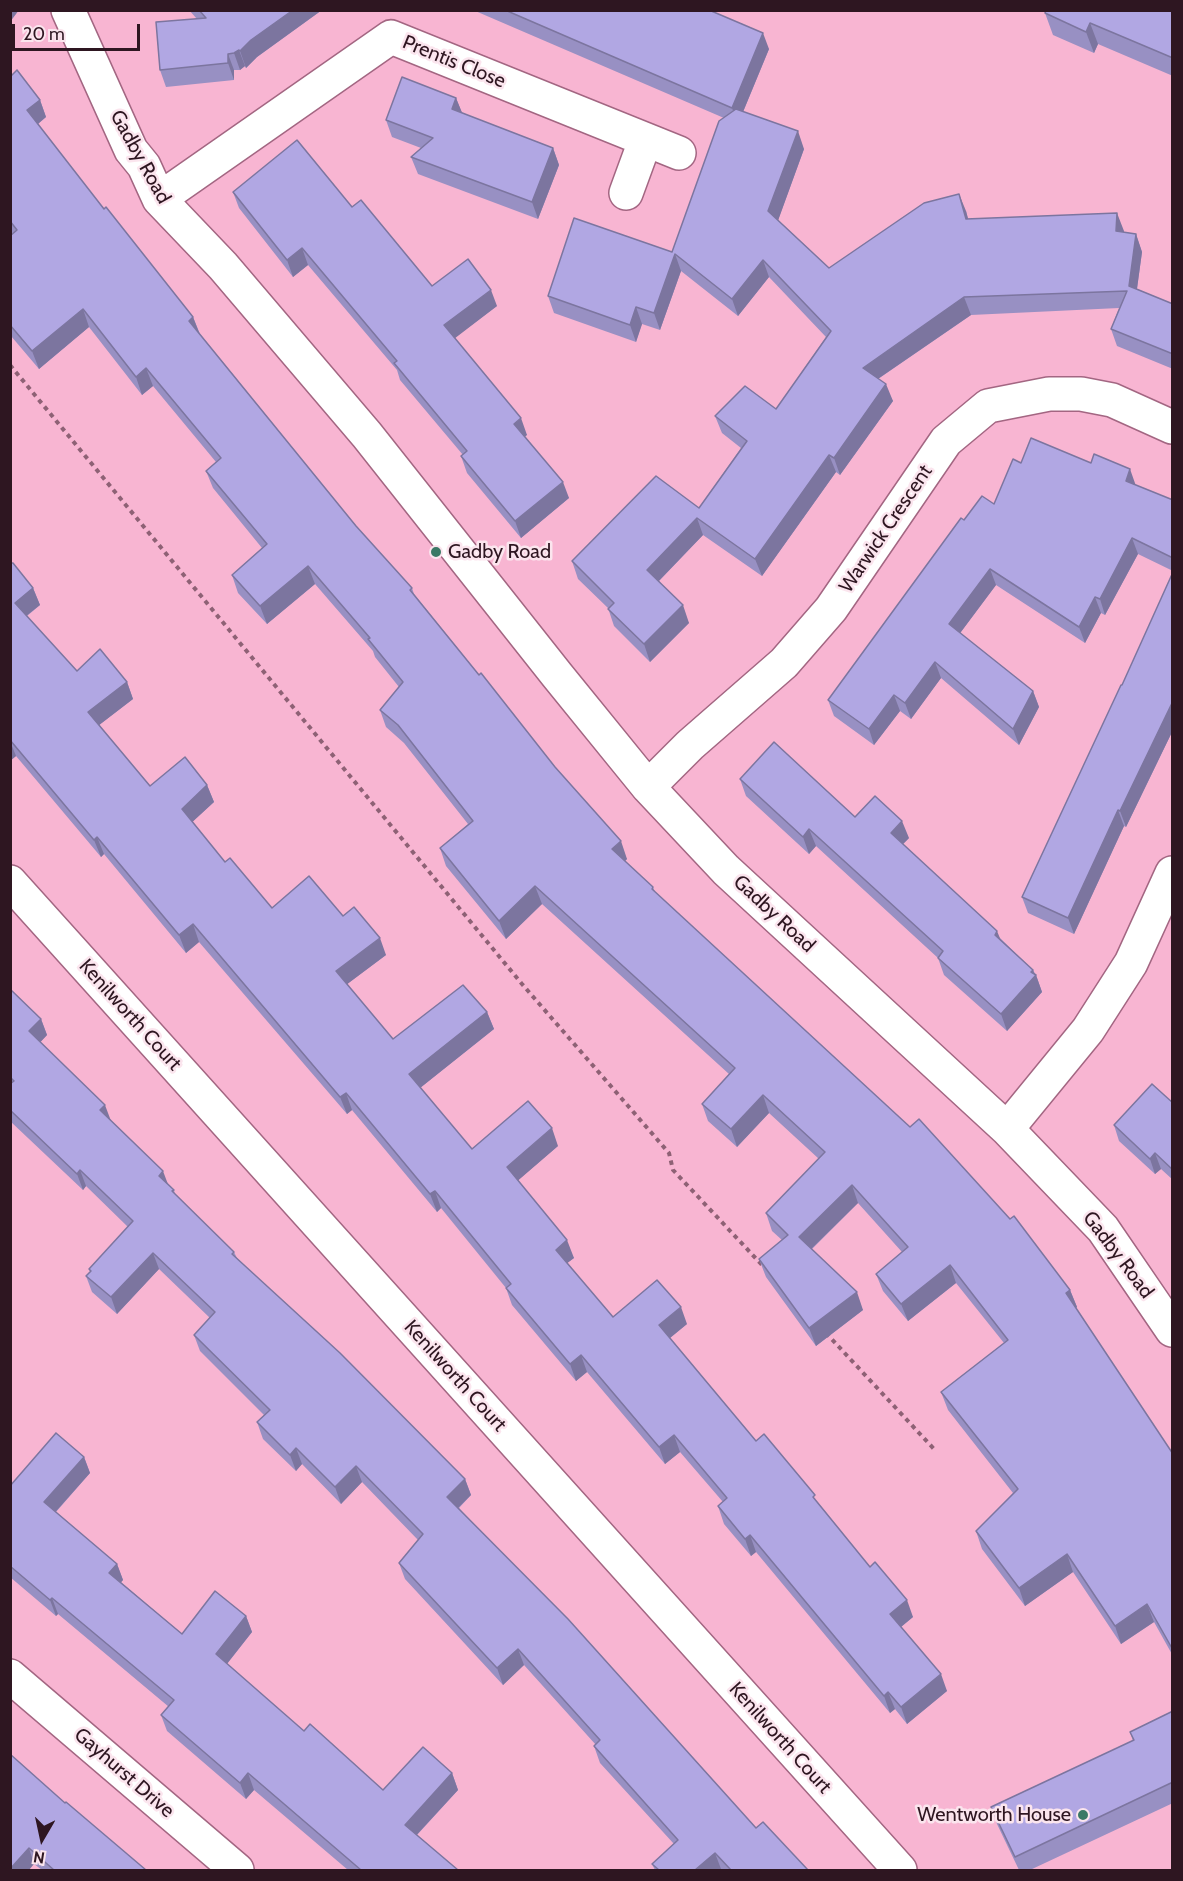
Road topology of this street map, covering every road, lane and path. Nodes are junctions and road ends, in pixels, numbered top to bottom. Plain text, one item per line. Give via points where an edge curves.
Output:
1 (68, 10) edge
2 (645, 141) junction
3 (679, 153) dead end
4 (626, 194) dead end
5 (159, 199) junction
6 (10, 365) edge
7 (1173, 427) edge
8 (648, 787) junction
9 (1173, 873) edge
10 (10, 882) edge
11 (1007, 1129) junction
12 (771, 1274) edge
13 (820, 1327) edge
14 (1173, 1330) edge
15 (934, 1449) dead end
16 (10, 1676) edge
17 (237, 1870) edge
18 (900, 1870) edge

1 - 5 street, Gadby Road via 131,150 144,166
2 - 3 street, Prentis Close
2 - 4 street
2 - 5 street, Prentis Close via 391,37
5 - 8 street, Gadby Road via 223,266 367,435
6 - 12 path via 522,984 669,1153 674,1170
7 - 8 street, Warwick Crescent via 1112,400 1081,394 1049,394 988,406 946,441 831,609 784,663
8 - 11 street, Gadby Road via 726,870
9 - 11 street via 1131,963 1088,1030
10 - 18 street, Kenilworth Court
11 - 14 street, Gadby Road via 1103,1229
13 - 15 path
16 - 17 street, Gayhurst Drive

